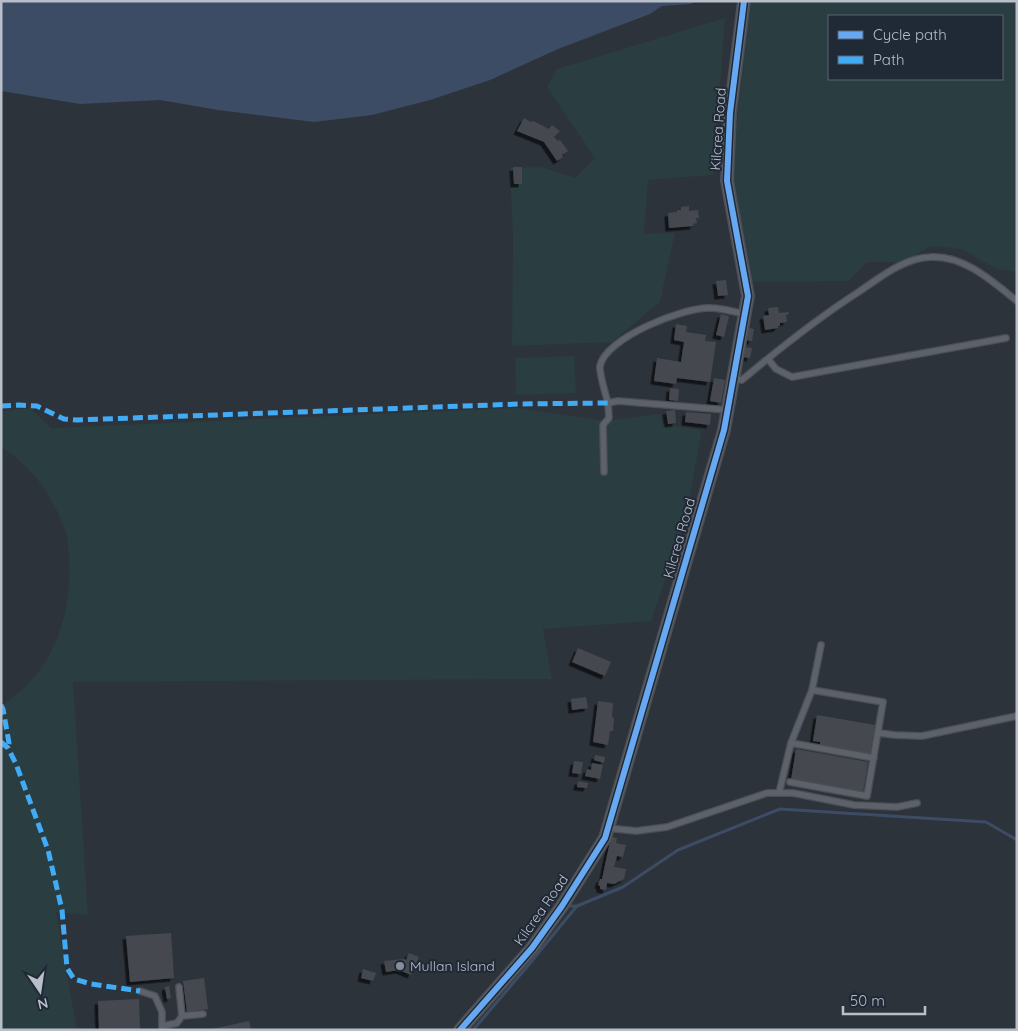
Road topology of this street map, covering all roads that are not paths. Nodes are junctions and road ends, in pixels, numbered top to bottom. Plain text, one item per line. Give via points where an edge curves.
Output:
1 (744, 1) edge
2 (1017, 301) edge
3 (745, 314) junction
4 (1006, 338) dead end
5 (768, 359) junction
6 (733, 379) junction
7 (608, 403) junction
8 (728, 410) junction
9 (604, 472) dead end
10 (820, 645) dead end
11 (812, 690) junction
12 (1017, 716) edge
13 (879, 733) junction
14 (791, 743) junction
15 (874, 758) junction
16 (790, 782) dead end
17 (779, 793) junction
18 (917, 803) dead end
19 (608, 828) junction
20 (179, 987) dead end
21 (140, 992) dead end
22 (203, 1014) dead end
23 (182, 1016) junction
24 (162, 1028) edge
25 (460, 1030) edge

1 - 3 street, Kilcrea Road via 730,113 727,181 748,296
2 - 5 lane via 964,264 932,257 909,260 817,319
3 - 6 street, Kilcrea Road
3 - 7 lane via 710,307 673,315 634,331 606,352 600,366
4 - 5 lane via 792,377 776,370
5 - 6 lane via 742,380
6 - 8 street, Kilcrea Road
7 - 8 lane
7 - 9 lane via 609,418 603,425
8 - 19 street, Kilcrea Road
10 - 11 lane
11 - 13 lane via 884,702
11 - 14 lane
12 - 13 lane via 922,736
13 - 15 lane
14 - 15 lane
14 - 17 lane
15 - 16 lane via 867,796
17 - 18 lane via 854,805 897,807
17 - 19 lane via 767,793 667,827
19 - 25 street, Kilcrea Road via 562,906 532,948
20 - 23 lane
21 - 24 lane via 155,996 162,1012
22 - 23 lane
23 - 24 lane via 177,1023

